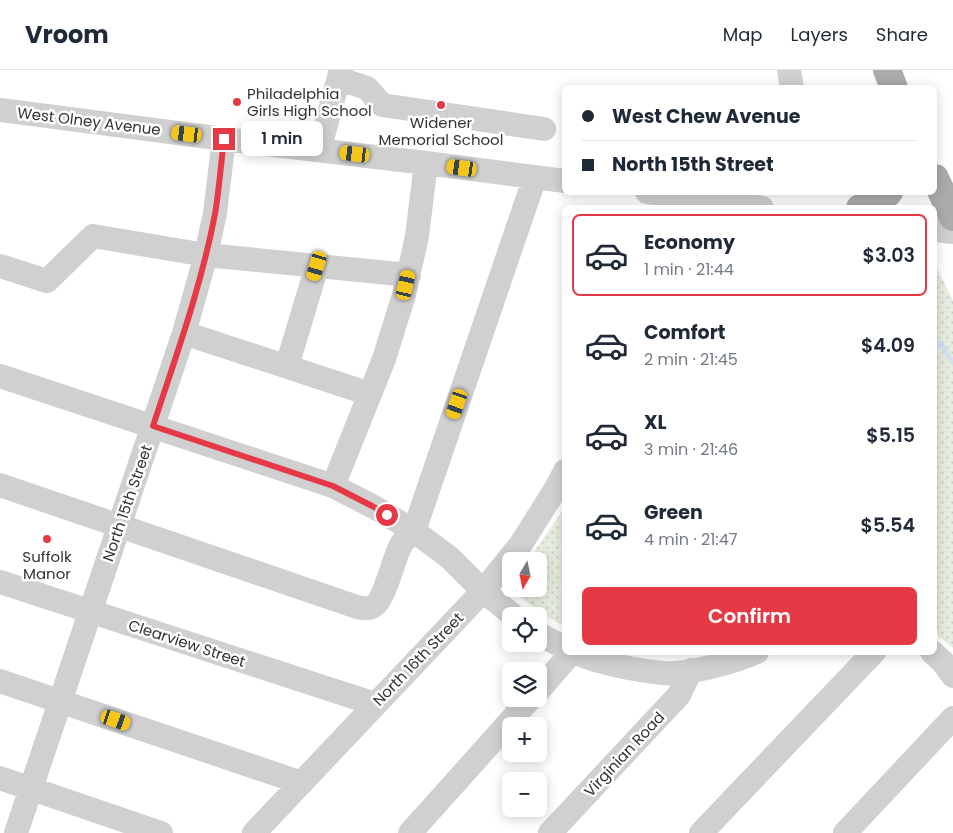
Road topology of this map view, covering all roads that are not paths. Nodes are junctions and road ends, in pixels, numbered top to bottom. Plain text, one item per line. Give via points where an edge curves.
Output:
1 (789, 70) edge
2 (887, 70) edge
3 (340, 75) edge
4 (792, 85) edge
5 (893, 85) edge
6 (0, 110) edge
7 (544, 129) dead end
8 (224, 139) junction
9 (319, 150) junction
10 (426, 163) junction
11 (535, 177) junction
12 (562, 181) edge
13 (937, 182) edge
14 (668, 195) edge
15 (887, 195) edge
16 (740, 205) edge
17 (872, 205) edge
18 (953, 217) edge
19 (937, 230) edge
20 (953, 232) edge
21 (206, 255) junction
22 (0, 266) edge
23 (317, 266) junction
24 (409, 275) junction
25 (184, 333) junction
26 (287, 366) junction
27 (0, 376) edge
28 (370, 394) junction
29 (153, 426) junction
30 (562, 477) edge
31 (0, 485) edge
32 (333, 486) junction
33 (120, 526) junction
34 (414, 531) junction
35 (0, 582) edge
36 (483, 591) junction
37 (503, 607) edge
38 (90, 612) junction
39 (547, 638) edge
40 (562, 646) edge
41 (570, 655) edge
42 (581, 655) edge
43 (752, 655) edge
44 (871, 655) edge
45 (935, 655) edge
46 (691, 670) junction
47 (953, 676) edge
48 (0, 681) edge
49 (547, 681) edge
50 (60, 701) junction
51 (375, 704) junction
52 (523, 707) edge
53 (953, 718) edge
54 (0, 778) edge
55 (302, 783) junction
56 (31, 788) junction
57 (122, 826) edge
58 (16, 833) edge
59 (161, 833) edge
60 (254, 833) edge
61 (410, 833) edge
62 (550, 833) edge
63 (701, 833) edge
64 (845, 833) edge

1 - 4 street
2 - 5 main road
3 - 7 street via 367,88 382,105
3 - 9 street
6 - 8 street, West Olney Avenue
8 - 9 street, West Olney Avenue
8 - 21 street, North 15th Street
9 - 10 street, West Olney Avenue
10 - 11 street, West Olney Avenue
10 - 24 street
11 - 12 street, West Olney Avenue
11 - 34 street
13 - 18 main road
14 - 16 street
15 - 17 main road
19 - 20 street
21 - 22 street via 93,236 47,281
21 - 23 street
21 - 25 street, North 15th Street
23 - 24 street
23 - 26 street
24 - 28 street
25 - 26 street
25 - 29 street, North 15th Street
26 - 28 street
27 - 29 street
28 - 32 street
29 - 32 street
29 - 33 street, North 15th Street
30 - 36 street, North 16th Street via 521,544
31 - 33 street
32 - 34 street
33 - 34 street via 365,608 372,608 377,603 402,543
33 - 38 street, North 15th Street
34 - 36 street via 450,558
35 - 38 street, Clearview Street
36 - 37 street
36 - 51 street, North 16th Street
38 - 50 street, North 15th Street
38 - 51 street, Clearview Street
39 - 40 street
41 - 49 street
42 - 46 street via 633,669 665,673
43 - 46 street
44 - 63 street
45 - 47 street
46 - 62 street, Virginian Road via 679,695
48 - 50 street
50 - 55 street
50 - 56 street, North 15th Street
51 - 55 street, North 16th Street
52 - 61 street
53 - 64 street
54 - 56 street
55 - 60 street, North 16th Street
56 - 57 street
56 - 58 street, North 15th Street
57 - 59 street

